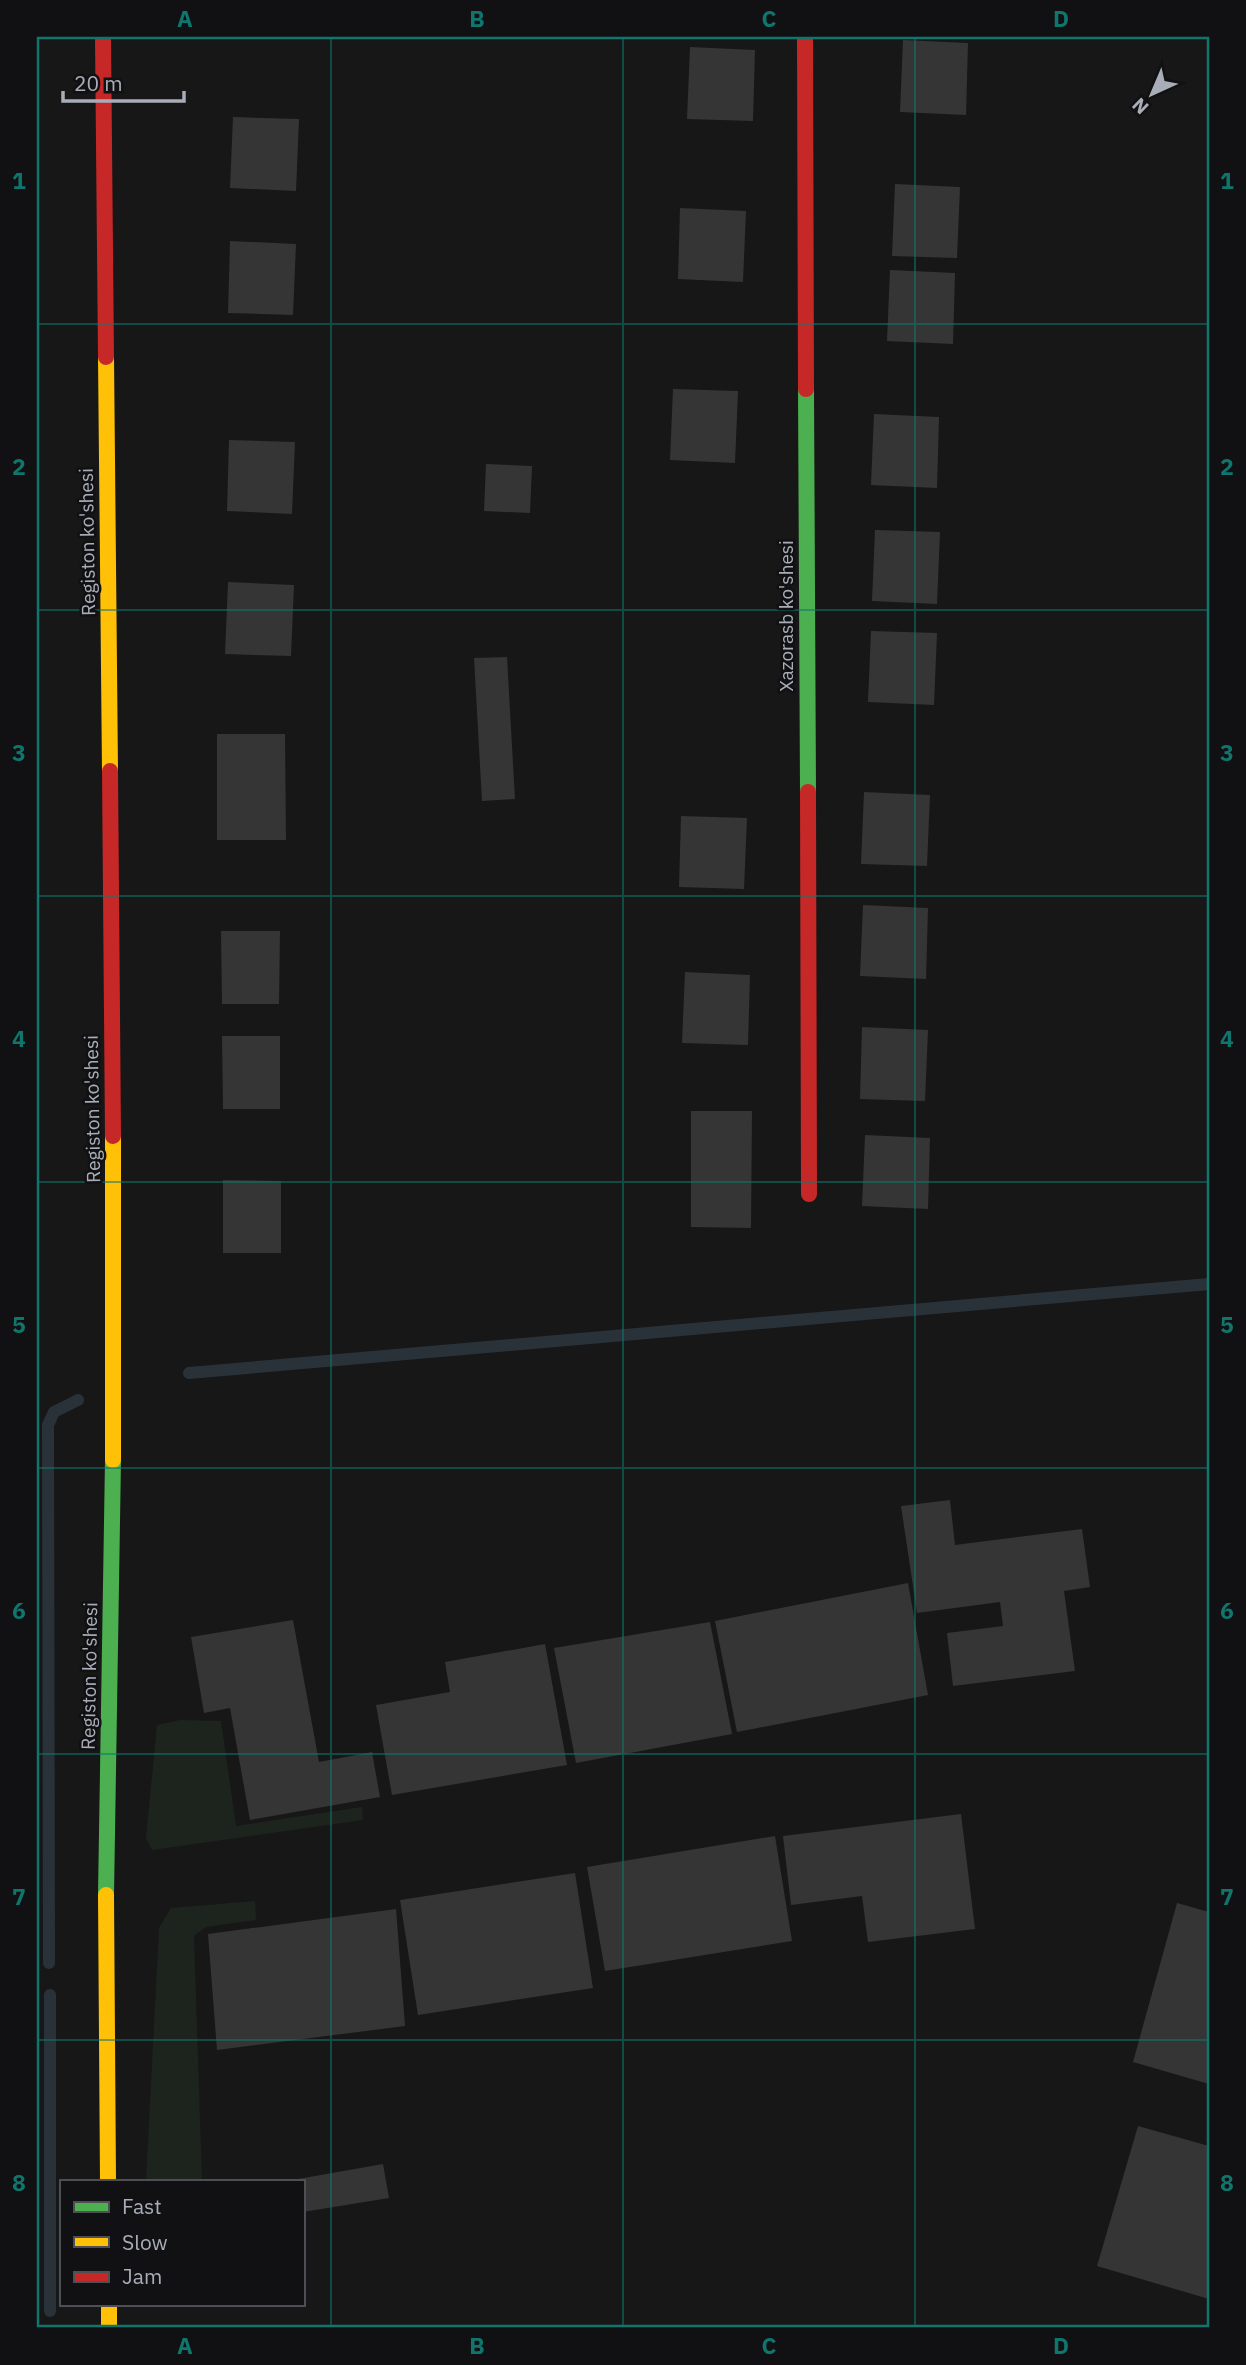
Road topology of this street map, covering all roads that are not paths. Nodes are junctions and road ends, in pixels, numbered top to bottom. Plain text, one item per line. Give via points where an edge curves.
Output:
1 (103, 37) edge
2 (805, 37) edge
3 (809, 1194) dead end
4 (108, 2180) edge
5 (109, 2306) edge
6 (109, 2328) edge

1 - 4 street, Registon ko'shesi via 116,1333 106,1900
2 - 3 street, Xazorasb ko'shesi
5 - 6 street

